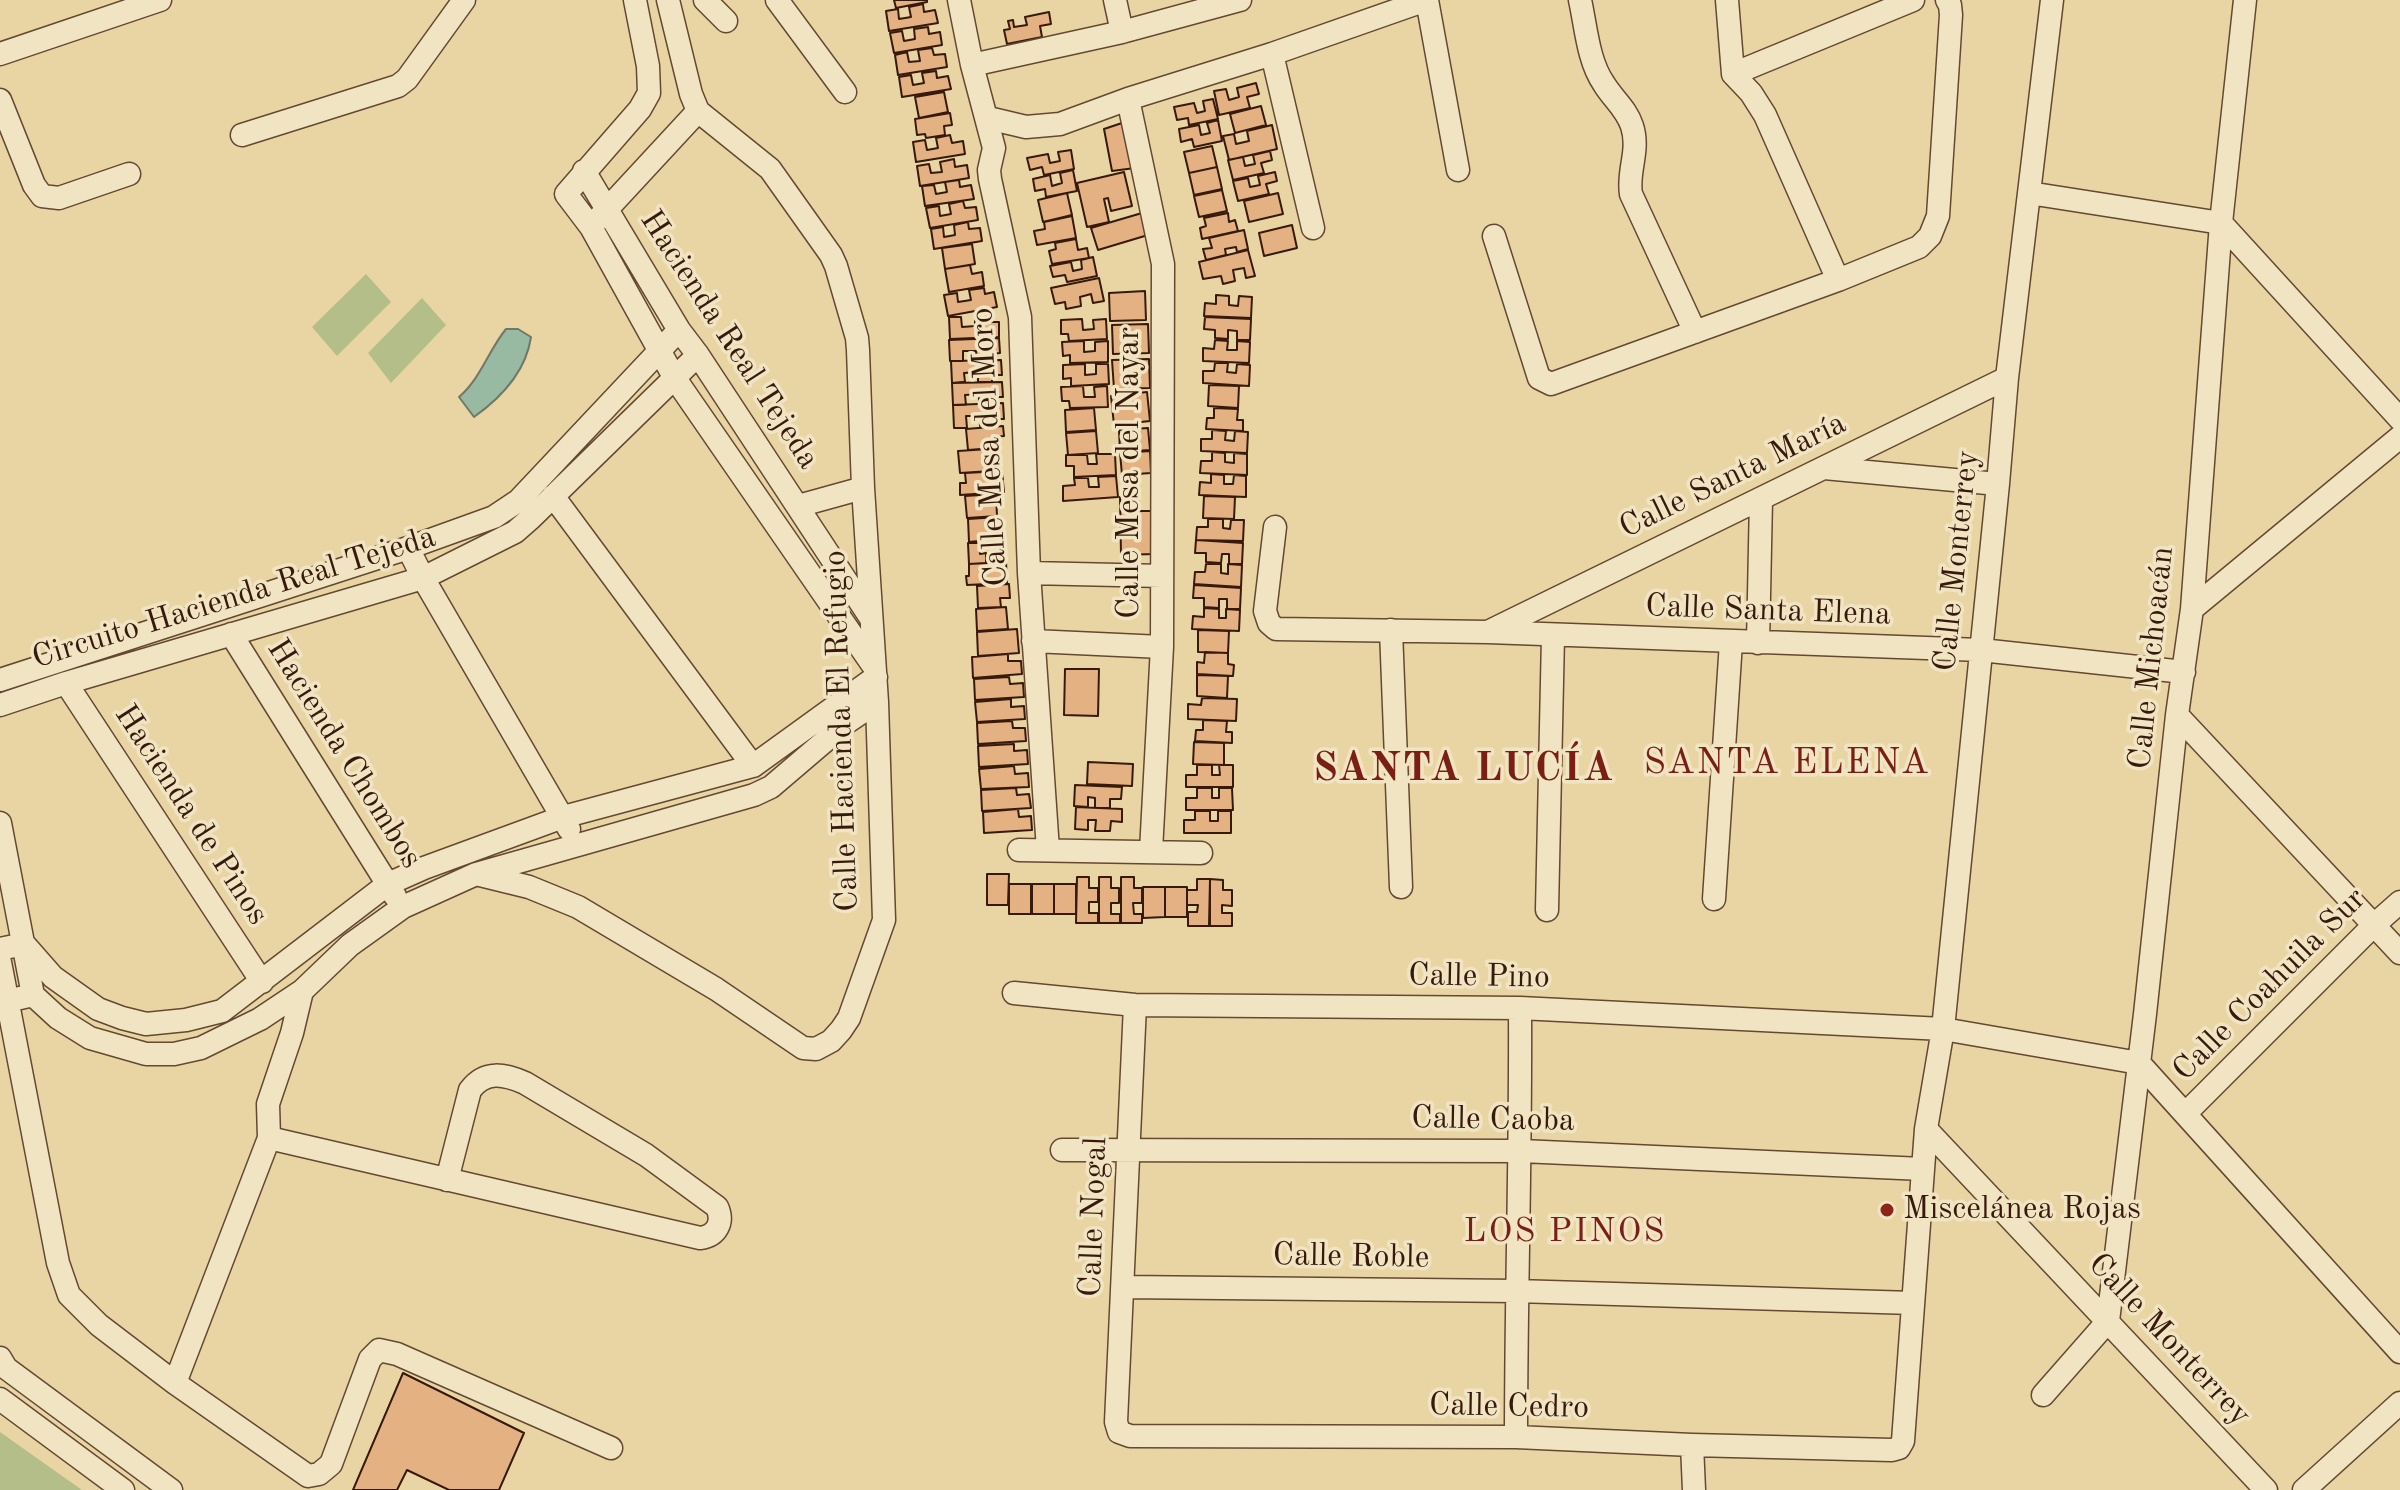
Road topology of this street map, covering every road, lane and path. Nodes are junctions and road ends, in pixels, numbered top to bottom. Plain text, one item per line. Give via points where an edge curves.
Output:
1 (86, 0) edge
2 (160, 0) edge
3 (464, 0) edge
4 (635, 0) edge
5 (668, 0) edge
6 (705, 0) edge
7 (777, 0) edge
8 (959, 0) edge
9 (1115, 0) edge
10 (1240, 0) edge
11 (1427, 0) edge
12 (1580, 0) edge
13 (1727, 0) edge
14 (1913, 0) edge
15 (1947, 0) edge
16 (2052, 0) edge
17 (2245, 0) edge
18 (133, 4) edge
19 (726, 21) dead end
20 (93, 22) junction
21 (1122, 32) junction
22 (0, 54) edge
23 (1272, 54) junction
24 (972, 65) junction
25 (1733, 74) junction
26 (845, 92) dead end
27 (1128, 99) junction
28 (0, 100) edge
29 (698, 111) junction
30 (988, 118) junction
31 (242, 135) dead end
32 (1458, 170) dead end
33 (584, 171) junction
34 (129, 174) dead end
35 (2029, 193) junction
36 (607, 209) junction
37 (2221, 223) junction
38 (591, 227) junction
39 (1313, 228) dead end
40 (1494, 236) dead end
41 (1838, 280) junction
42 (679, 330) junction
43 (1695, 332) junction
44 (659, 351) junction
45 (698, 355) junction
46 (674, 377) junction
47 (2007, 378) junction
48 (2400, 419) edge
49 (2400, 437) edge
50 (1822, 468) junction
51 (1998, 484) junction
52 (863, 488) junction
53 (553, 496) junction
54 (1761, 499) junction
55 (798, 506) junction
56 (1275, 527) dead end
57 (408, 548) junction
58 (1029, 573) junction
59 (1162, 576) junction
60 (423, 578) junction
61 (2192, 609) junction
62 (870, 618) junction
63 (1391, 630) junction
64 (1488, 632) junction
65 (231, 634) junction
66 (1553, 636) junction
67 (1033, 641) junction
68 (1731, 642) junction
69 (1758, 643) junction
70 (1162, 647) junction
71 (1981, 650) junction
72 (875, 672) junction
73 (2184, 672) junction
74 (0, 680) edge
75 (66, 683) junction
76 (877, 702) junction
77 (0, 705) edge
78 (2177, 715) junction
79 (753, 766) junction
80 (563, 817) junction
81 (0, 823) edge
82 (577, 844) junction
83 (1019, 850) dead end
84 (1048, 850) junction
85 (1151, 851) junction
86 (1201, 853) dead end
87 (476, 874) junction
88 (388, 884) junction
89 (1401, 887) dead end
90 (1714, 899) dead end
91 (2400, 902) edge
92 (403, 907) junction
93 (1547, 910) dead end
94 (2374, 925) junction
95 (24, 944) junction
96 (0, 949) edge
97 (2400, 953) edge
98 (0, 962) edge
99 (262, 982) junction
100 (302, 991) junction
101 (1014, 993) dead end
102 (33, 995) junction
103 (7, 1001) junction
104 (1135, 1005) junction
105 (1520, 1008) junction
106 (1943, 1029) junction
107 (2139, 1063) junction
108 (2186, 1113) junction
109 (1926, 1129) junction
110 (269, 1138) junction
111 (1062, 1150) dead end
112 (1129, 1151) junction
113 (1521, 1151) junction
114 (1923, 1169) junction
115 (447, 1180) junction
116 (1124, 1287) junction
117 (1516, 1291) junction
118 (1913, 1303) junction
119 (2108, 1321) junction
120 (2400, 1352) edge
121 (0, 1358) edge
122 (175, 1383) junction
123 (2043, 1395) dead end
124 (0, 1399) edge
125 (2400, 1403) edge
126 (1119, 1432) joint
127 (1516, 1437) junction
128 (1692, 1445) junction
129 (611, 1448) dead end
130 (1899, 1448) joint
131 (123, 1490) edge
132 (171, 1490) edge
133 (1694, 1490) edge
134 (2266, 1490) edge
135 (2304, 1490) edge

1 - 20 street
2 - 18 street
3 - 31 street via 398,86
4 - 33 street via 649,93
5 - 29 street
6 - 19 street
7 - 26 street
8 - 24 street, Calle Mesa del Moro
9 - 21 street
10 - 21 street
11 - 23 street
11 - 32 street
12 - 43 street via 1592,58 1632,127 1631,194
13 - 25 street
14 - 25 street
15 - 41 street via 1951,15 1938,216 1919,247
16 - 35 street, Calle Monterrey
17 - 37 street, Calle Michoacán
18 - 20 street
20 - 22 street
21 - 24 street
23 - 27 street
23 - 39 street
24 - 30 street, Calle Mesa del Moro
25 - 41 street via 1765,115
27 - 30 street via 1060,124 1026,127
27 - 59 street, Calle Mesa del Nayar via 1163,264
28 - 34 street via 42,196 59,198
29 - 36 street
29 - 52 street, Calle Hacienda El Refugio via 770,169 836,266 857,338
30 - 58 street, Calle Mesa del Moro via 994,148 990,179 1020,317
33 - 36 street, Hacienda Real Tejeda
33 - 38 street, Hacienda Real Tejeda via 566,194
35 - 37 street
35 - 47 street, Calle Monterrey
36 - 38 street
36 - 42 street, Hacienda Real Tejeda
37 - 48 street
37 - 61 street, Calle Michoacán
38 - 44 street, Hacienda Real Tejeda
40 - 43 street via 1539,378 1545,383 1558,383
41 - 43 street
42 - 44 street, Circuito Hacienda Real Tejeda
42 - 45 street, Hacienda Real Tejeda
44 - 46 street, Hacienda Real Tejeda
44 - 57 street, Circuito Hacienda Real Tejeda via 518,501 494,517
45 - 46 street, Circuito Hacienda Real Tejeda
45 - 55 street, Hacienda Real Tejeda
46 - 53 street, Circuito Hacienda Real Tejeda
46 - 72 street, Hacienda Real Tejeda
47 - 50 street, Calle Santa María
47 - 51 street, Calle Monterrey
49 - 61 street
50 - 51 street
50 - 54 street, Calle Santa María
51 - 71 street, Calle Monterrey
52 - 55 street, Hacienda Real Tejeda
52 - 62 street, Calle Hacienda El Refugio
53 - 60 street, Circuito Hacienda Real Tejeda via 515,532
53 - 79 street
54 - 64 street, Calle Santa María
54 - 69 street
55 - 62 street, Hacienda Real Tejeda
56 - 63 street, Calle Santa Elena via 1265,611 1269,623 1291,631
57 - 60 street
57 - 74 street, Circuito Hacienda Real Tejeda
58 - 59 street
58 - 67 street, Calle Mesa del Moro
59 - 70 street, Calle Mesa del Nayar
60 - 65 street, Circuito Hacienda Real Tejeda
60 - 80 street
61 - 73 street, Calle Michoacán
62 - 72 street, Calle Hacienda El Refugio
63 - 64 street, Calle Santa Elena
63 - 89 street
64 - 66 street, Calle Santa Elena
65 - 75 street, Circuito Hacienda Real Tejeda
65 - 88 street, Hacienda Chombos
66 - 68 street, Calle Santa Elena
66 - 93 street
67 - 70 street
67 - 84 street, Calle Mesa del Moro
68 - 69 street, Calle Santa Elena
68 - 90 street
69 - 71 street, Calle Santa Elena
70 - 85 street, Calle Mesa del Nayar
71 - 73 street, Calle Santa Elena
71 - 106 street, Calle Monterrey
72 - 76 street, Calle Hacienda El Refugio
72 - 79 street
73 - 78 street, Calle Michoacán
75 - 77 street, Circuito Hacienda Real Tejeda
75 - 99 street, Hacienda de Pinos
76 - 82 street via 771,787
76 - 87 street, Calle Hacienda El Refugio via 884,920 849,1018 831,1041 816,1049 803,1048 578,907
78 - 94 street
78 - 107 street, Calle Michoacán
79 - 80 street
80 - 82 street
80 - 88 street
81 - 95 street
82 - 87 street
83 - 84 street
84 - 85 street
85 - 86 street
87 - 92 street
88 - 92 street, Hacienda Chombos
88 - 99 street
91 - 94 street, Calle Coahuila Sur
92 - 100 street via 350,945
94 - 97 street
94 - 108 street, Calle Coahuila Sur
95 - 96 street
95 - 99 street via 53,977 98,1009 146,1024 222,1011
95 - 102 street
98 - 103 street
100 - 102 street via 260,1019 201,1048 174,1054 146,1054 90,1038
100 - 110 street via 268,1104
101 - 104 street, Calle Pino
102 - 103 street
103 - 122 street via 58,1263 69,1295
104 - 105 street, Calle Pino
104 - 112 street, Calle Nogal
105 - 106 street, Calle Pino
105 - 113 street
106 - 107 street, Calle Pino
106 - 109 street, Calle Monterrey
107 - 108 street
107 - 119 street, Calle Michoacán
108 - 120 street
109 - 114 street, Calle Monterrey
109 - 119 street, Calle Monterrey
110 - 115 street
110 - 122 street
111 - 112 street, Calle Caoba
112 - 113 street, Calle Caoba
112 - 116 street, Calle Nogal
113 - 114 street, Calle Caoba
113 - 117 street
114 - 118 street, Calle Monterrey
115 - 115 street via 700,1238 715,1232 720,1220 717,1207 646,1155 525,1083 499,1075 486,1076 470,1090
116 - 117 street, Calle Roble
116 - 126 street, Calle Nogal
117 - 118 street, Calle Roble
117 - 127 street
118 - 130 street, Calle Monterrey
119 - 123 street
119 - 134 street, Calle Monterrey
121 - 132 street via 6,1368
122 - 129 street via 308,1476 331,1464 370,1359 379,1350
124 - 131 street
125 - 135 street
126 - 127 street, Calle Cedro
127 - 128 street, Calle Cedro
128 - 130 street, Calle Cedro
128 - 133 street

